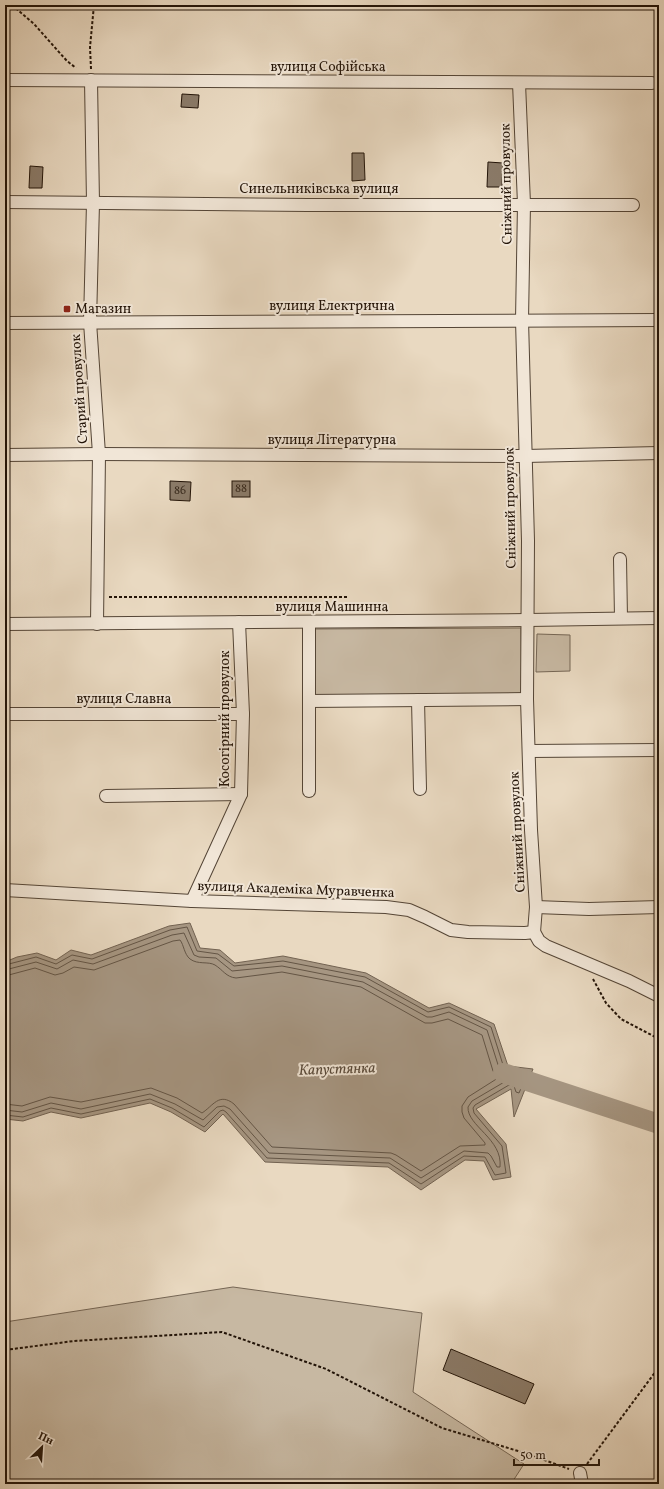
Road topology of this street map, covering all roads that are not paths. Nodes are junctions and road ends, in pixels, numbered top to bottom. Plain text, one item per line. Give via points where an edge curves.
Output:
1 (5, 80) edge
2 (91, 80) junction
3 (520, 83) junction
4 (652, 83) dead end
5 (5, 202) edge
6 (93, 203) junction
7 (524, 204) junction
8 (634, 205) dead end
9 (522, 320) junction
10 (659, 320) edge
11 (90, 322) junction
12 (5, 323) edge
13 (659, 453) edge
14 (99, 454) junction
15 (5, 455) edge
16 (525, 456) junction
17 (620, 559) dead end
18 (620, 618) junction
19 (659, 618) edge
20 (528, 620) junction
21 (239, 622) junction
22 (309, 622) junction
23 (5, 624) edge
24 (97, 624) junction
25 (527, 699) junction
26 (309, 700) junction
27 (418, 700) junction
28 (5, 714) edge
29 (243, 714) junction
30 (659, 750) edge
31 (529, 751) junction
32 (420, 789) dead end
33 (309, 791) dead end
34 (241, 794) junction
35 (106, 796) dead end
36 (5, 890) edge
37 (192, 901) junction
38 (536, 907) junction
39 (659, 907) edge
40 (534, 932) junction
41 (659, 996) edge

1 - 2 street, вулиця Софійська
2 - 3 street, вулиця Софійська
2 - 6 street, Старий провулок
3 - 4 street, вулиця Софійська
3 - 7 street, Сніжний провулок
5 - 6 street, Синельниківська вулиця
6 - 7 street, Синельниківська вулиця
6 - 11 street, Старий провулок
7 - 8 street, Синельниківська вулиця
7 - 9 street, Сніжний провулок
9 - 10 street, вулиця Електрична
9 - 11 street, вулиця Електрична
9 - 16 street, Сніжний провулок
11 - 12 street, вулиця Електрична
11 - 14 street, Старий провулок
13 - 16 street, вулиця Літературна
14 - 15 street, вулиця Літературна
14 - 16 street, вулиця Літературна
14 - 24 street, Старий провулок
16 - 20 street, Сніжний провулок
17 - 18 street
18 - 19 street, вулиця Машинна
18 - 20 street, вулиця Машинна
20 - 22 street, вулиця Машинна
20 - 25 street, Сніжний провулок
21 - 22 street, вулиця Машинна
21 - 24 street, вулиця Машинна
21 - 29 street, Косогірний провулок
22 - 26 street
23 - 24 street, вулиця Машинна
25 - 27 street
25 - 31 street, Сніжний провулок
26 - 27 street
26 - 33 street
27 - 32 street
28 - 29 street, вулиця Славна
29 - 34 street, Косогірний провулок
30 - 31 street
31 - 38 street, Сніжний провулок
34 - 35 street
34 - 37 street, Косогірний провулок
36 - 37 street, вулиця Академіка Муравченка
37 - 40 street, вулиця Академіка Муравченка via 386,907 408,910 451,930
38 - 39 street
38 - 40 street, Сніжний провулок
40 - 41 street via 539,941 546,946

